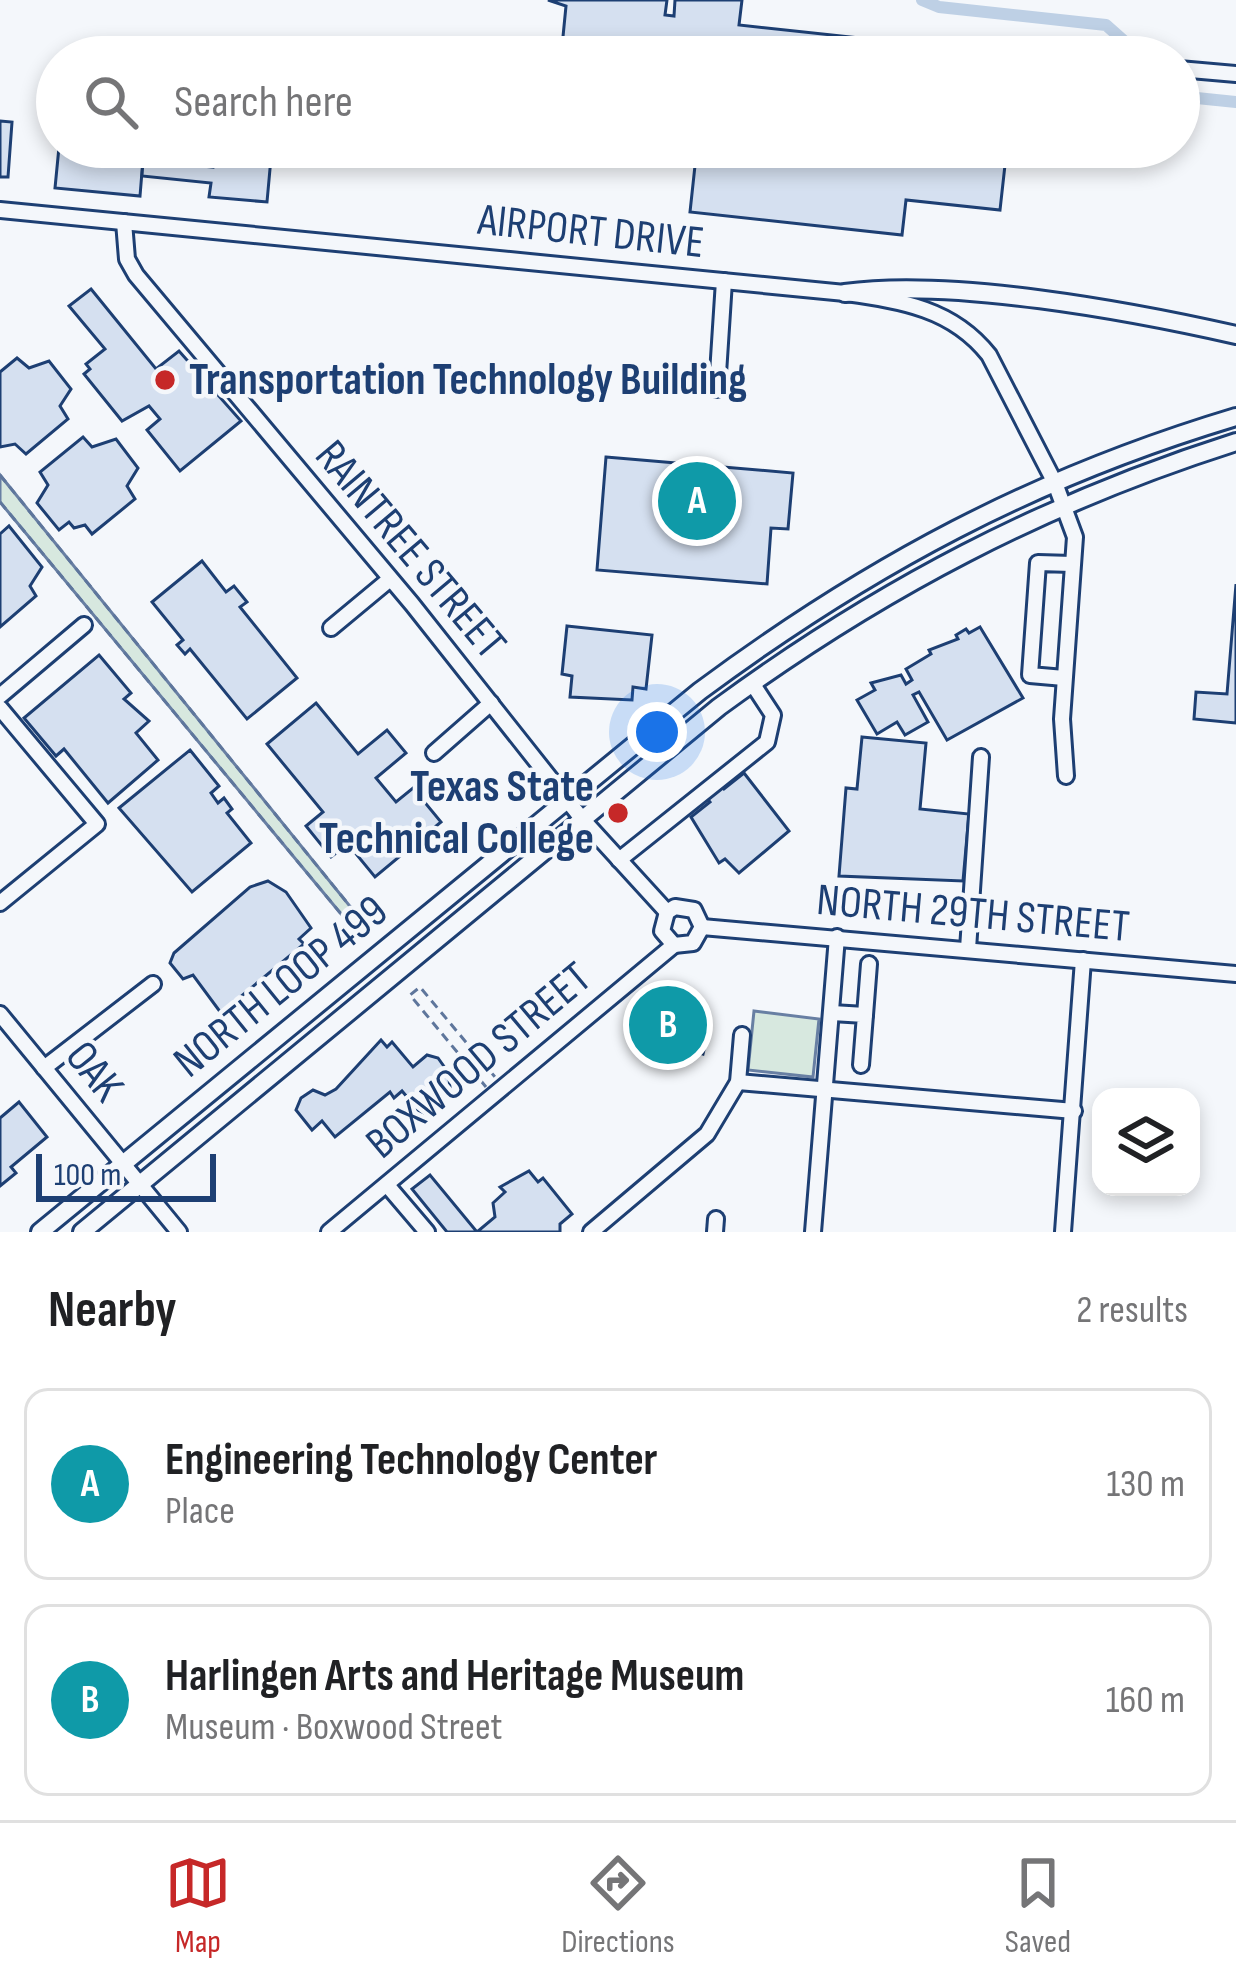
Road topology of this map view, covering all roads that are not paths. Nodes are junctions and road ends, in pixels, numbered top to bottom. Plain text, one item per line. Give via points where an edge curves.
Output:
1 (1200, 71) edge
2 (1236, 74) edge
3 (0, 209) edge
4 (124, 222) junction
5 (724, 281) junction
6 (845, 293) junction
7 (1236, 335) edge
8 (717, 389) dead end
9 (1236, 416) edge
10 (1236, 442) edge
11 (1055, 482) junction
12 (1066, 506) junction
13 (1072, 564) junction
14 (390, 579) junction
15 (83, 625) dead end
16 (331, 628) dead end
17 (1064, 677) junction
18 (752, 683) junction
19 (0, 696) edge
20 (490, 703) junction
21 (0, 708) edge
22 (434, 753) dead end
23 (981, 757) dead end
24 (1066, 776) dead end
25 (569, 799) junction
26 (583, 820) junction
27 (619, 860) junction
28 (0, 903) edge
29 (667, 912) junction
30 (702, 927) junction
31 (838, 937) junction
32 (674, 945) junction
33 (968, 949) junction
34 (1083, 959) junction
35 (869, 964) dead end
36 (1236, 974) edge
37 (153, 984) dead end
38 (832, 1013) junction
39 (0, 1014) edge
40 (866, 1015) junction
41 (742, 1035) dead end
42 (861, 1065) dead end
43 (44, 1068) junction
44 (737, 1082) junction
45 (827, 1088) junction
46 (1073, 1112) junction
47 (123, 1164) junction
48 (140, 1185) junction
49 (387, 1185) junction
50 (40, 1232) edge
51 (82, 1232) edge
52 (178, 1232) edge
53 (329, 1232) edge
54 (427, 1232) edge
55 (591, 1232) edge
56 (813, 1232) edge
57 (1063, 1232) edge

1 - 2 street
3 - 4 street, AIRPORT DRIVE
4 - 5 street, AIRPORT DRIVE
4 - 14 street, RAINTREE STREET via 136,275
5 - 6 street, AIRPORT DRIVE
5 - 8 street
6 - 7 main road via 975,296
6 - 11 street, AIRPORT DRIVE via 935,312 976,340
9 - 11 main road, NORTH LOOP 499
10 - 12 main road, NORTH LOOP 499
11 - 12 street, AIRPORT DRIVE
11 - 25 main road, NORTH LOOP 499 via 974,517 794,621
12 - 13 street, AIRPORT DRIVE
12 - 18 main road, NORTH LOOP 499 via 933,566
13 - 17 street, AIRPORT DRIVE
13 - 17 street via 1038,563 1031,653 1030,675
14 - 16 street
14 - 20 street, RAINTREE STREET
15 - 19 street
17 - 24 street, AIRPORT DRIVE
18 - 26 main road, NORTH LOOP 499
18 - 27 street via 773,715 766,742
20 - 22 street
20 - 25 street, RAINTREE STREET
21 - 28 street via 97,824
23 - 33 street
25 - 26 street, RAINTREE STREET
25 - 47 main road, NORTH LOOP 499
26 - 27 street, RAINTREE STREET
26 - 48 main road, NORTH LOOP 499
27 - 29 street, RAINTREE STREET
29 - 30 street via 685,906
29 - 32 street via 662,931
30 - 31 street, NORTH 29TH STREET
30 - 32 street via 693,943
31 - 33 street, NORTH 29TH STREET
31 - 38 street
32 - 49 street, BOXWOOD STREET
33 - 34 street, NORTH 29TH STREET
34 - 36 street, NORTH 29TH STREET
34 - 46 street
35 - 40 street
37 - 43 street
38 - 40 street
38 - 45 street
39 - 43 street, OAK
40 - 42 street
41 - 44 street
43 - 47 street, OAK
44 - 45 street
44 - 55 street via 707,1134
45 - 46 street
45 - 56 street
46 - 57 street
47 - 48 street, OAK
47 - 50 main road, NORTH LOOP 499
48 - 51 main road, NORTH LOOP 499
48 - 52 street, OAK
49 - 53 street, BOXWOOD STREET
49 - 54 street

